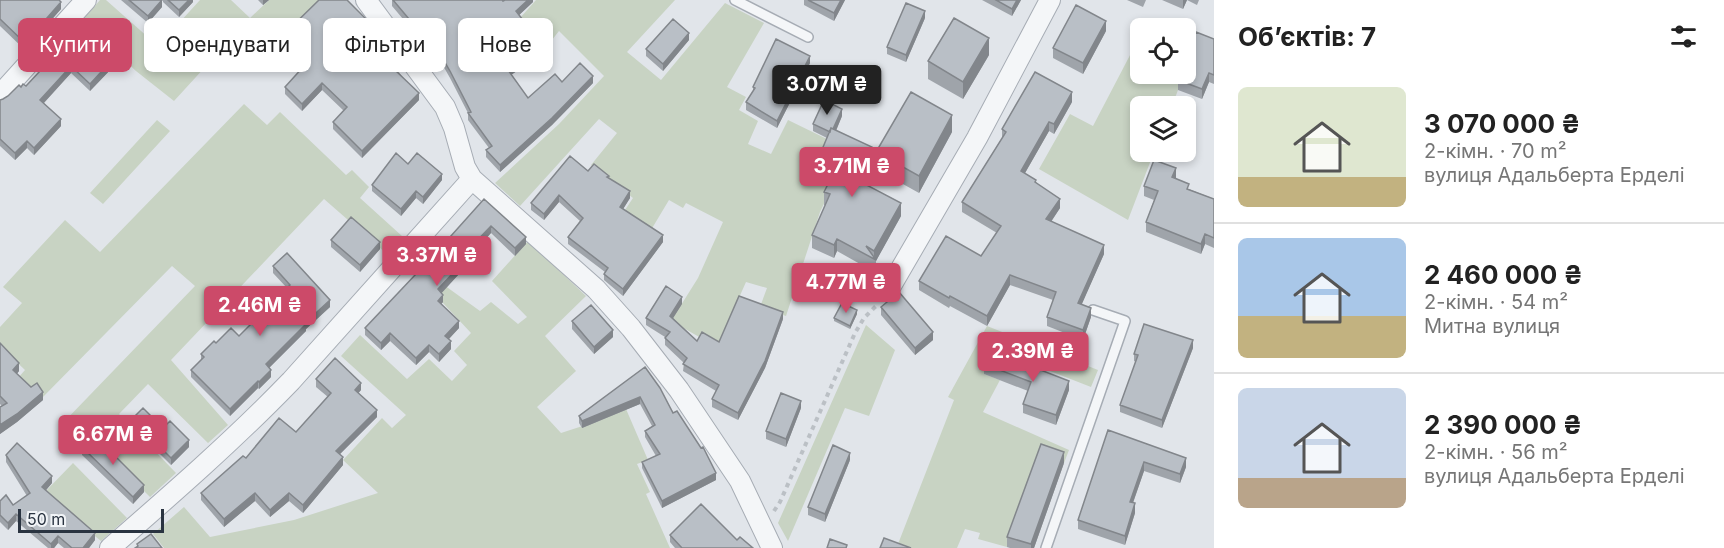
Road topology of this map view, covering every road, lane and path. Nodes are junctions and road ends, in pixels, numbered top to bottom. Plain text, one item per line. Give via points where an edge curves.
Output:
1 (86, 0) edge
2 (366, 0) edge
3 (735, 0) edge
4 (1050, 0) edge
5 (808, 37) dead end
6 (0, 95) edge
7 (472, 178) junction
8 (888, 291) joint
9 (1094, 310) dead end
10 (760, 525) junction
11 (110, 548) edge
12 (772, 548) edge
13 (1046, 548) edge

1 - 6 street
2 - 7 street via 445,107
3 - 5 lane
4 - 8 street via 977,138
7 - 10 street via 596,289 631,328 734,472
7 - 11 street via 264,409
8 - 10 path via 859,325 780,502
9 - 13 lane via 1125,321
10 - 12 street

